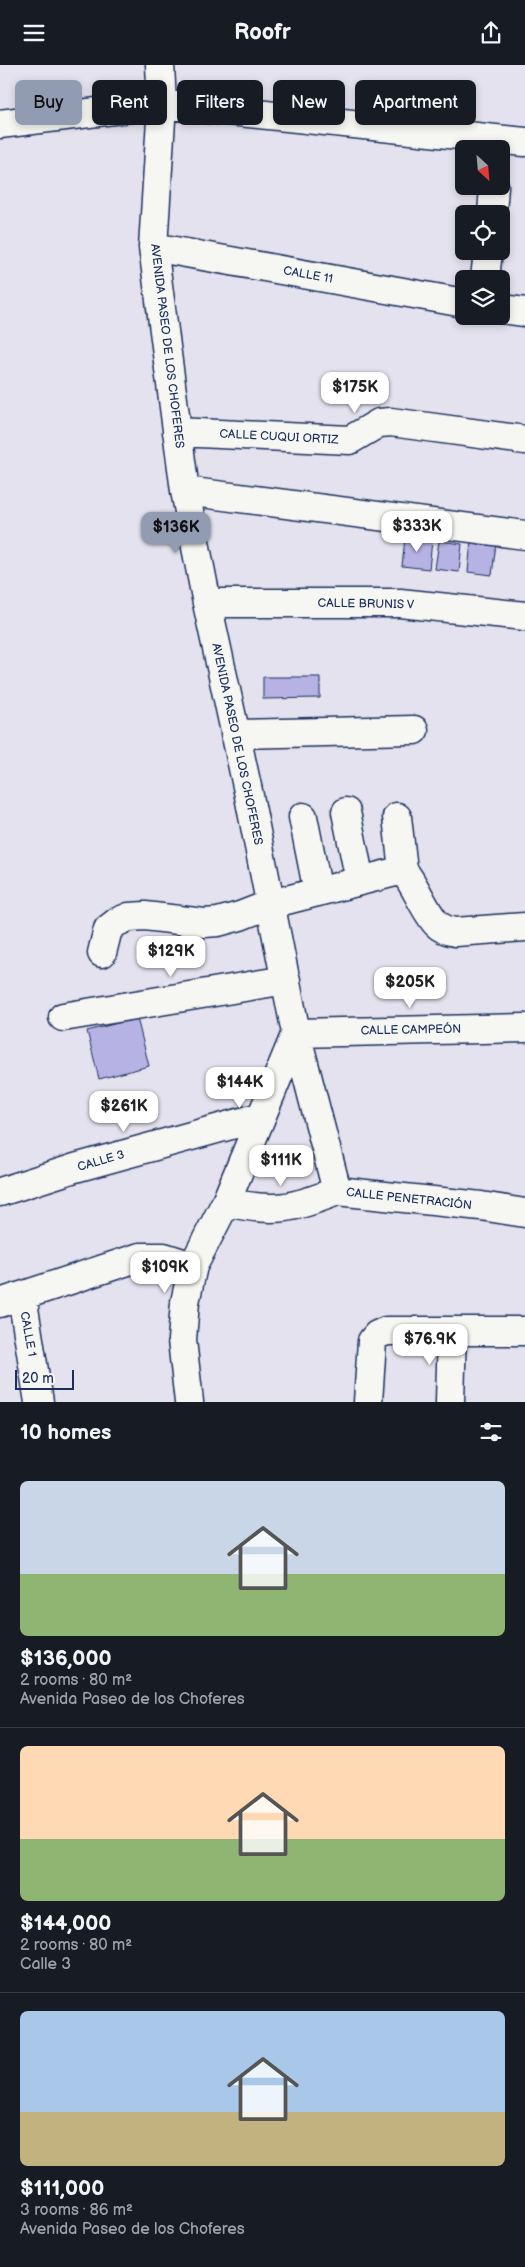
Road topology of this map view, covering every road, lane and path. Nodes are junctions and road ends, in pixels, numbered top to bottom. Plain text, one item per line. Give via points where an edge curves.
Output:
1 (160, 65) edge
2 (161, 80) edge
3 (167, 105) edge
4 (92, 113) edge
5 (0, 124) edge
6 (161, 125) edge
7 (480, 140) edge
8 (152, 247) junction
9 (455, 301) edge
10 (510, 310) edge
11 (525, 312) edge
12 (177, 432) junction
13 (525, 440) edge
14 (185, 491) junction
15 (525, 535) edge
16 (206, 603) junction
17 (525, 616) edge
18 (414, 731) dead end
19 (236, 734) junction
20 (346, 812) dead end
21 (303, 817) dead end
22 (397, 817) dead end
23 (403, 870) junction
24 (360, 881) junction
25 (318, 892) junction
26 (271, 904) junction
27 (525, 927) edge
28 (102, 953) dead end
29 (286, 980) junction
30 (63, 1017) dead end
31 (525, 1028) edge
32 (296, 1033) junction
33 (260, 1117) junction
34 (337, 1191) junction
35 (0, 1192) edge
36 (226, 1202) junction
37 (525, 1213) edge
38 (193, 1266) junction
39 (11, 1300) edge
40 (452, 1331) junction
41 (525, 1331) edge
42 (40, 1402) edge
43 (189, 1402) edge
44 (368, 1402) edge
45 (450, 1402) edge

1 - 2 street, AVENIDA PASEO DE LOS CHOFERES
3 - 7 street
4 - 5 street
6 - 8 street, AVENIDA PASEO DE LOS CHOFERES
8 - 9 street, CALLE 11
8 - 12 street, AVENIDA PASEO DE LOS CHOFERES
10 - 11 street
12 - 13 street, CALLE CUQUI ORTIZ via 350,440 379,423 391,422
12 - 14 street, AVENIDA PASEO DE LOS CHOFERES
14 - 15 street
14 - 16 street, AVENIDA PASEO DE LOS CHOFERES
16 - 17 street, CALLE BRUNIS V via 400,603
16 - 19 street, AVENIDA PASEO DE LOS CHOFERES
18 - 19 street
19 - 26 street, AVENIDA PASEO DE LOS CHOFERES
20 - 24 street
21 - 25 street
22 - 23 street
23 - 24 street
23 - 27 street via 437,924 445,930
24 - 25 street
25 - 26 street
26 - 28 street via 240,917 204,923 129,917 108,929
26 - 29 street, AVENIDA PASEO DE LOS CHOFERES
29 - 30 street
29 - 32 street, AVENIDA PASEO DE LOS CHOFERES
31 - 32 street, CALLE CAMPEÓN
32 - 33 street
32 - 34 street, CALLE PENETRACIÓN
33 - 35 street, CALLE 3
33 - 36 street
34 - 36 street via 285,1208 256,1209
34 - 37 street, CALLE PENETRACIÓN
36 - 38 street
38 - 39 street via 164,1257 140,1257
38 - 43 street via 185,1302 182,1340
39 - 42 street, CALLE 1
40 - 41 street
40 - 44 street via 396,1329 377,1335 370,1351
40 - 45 street

